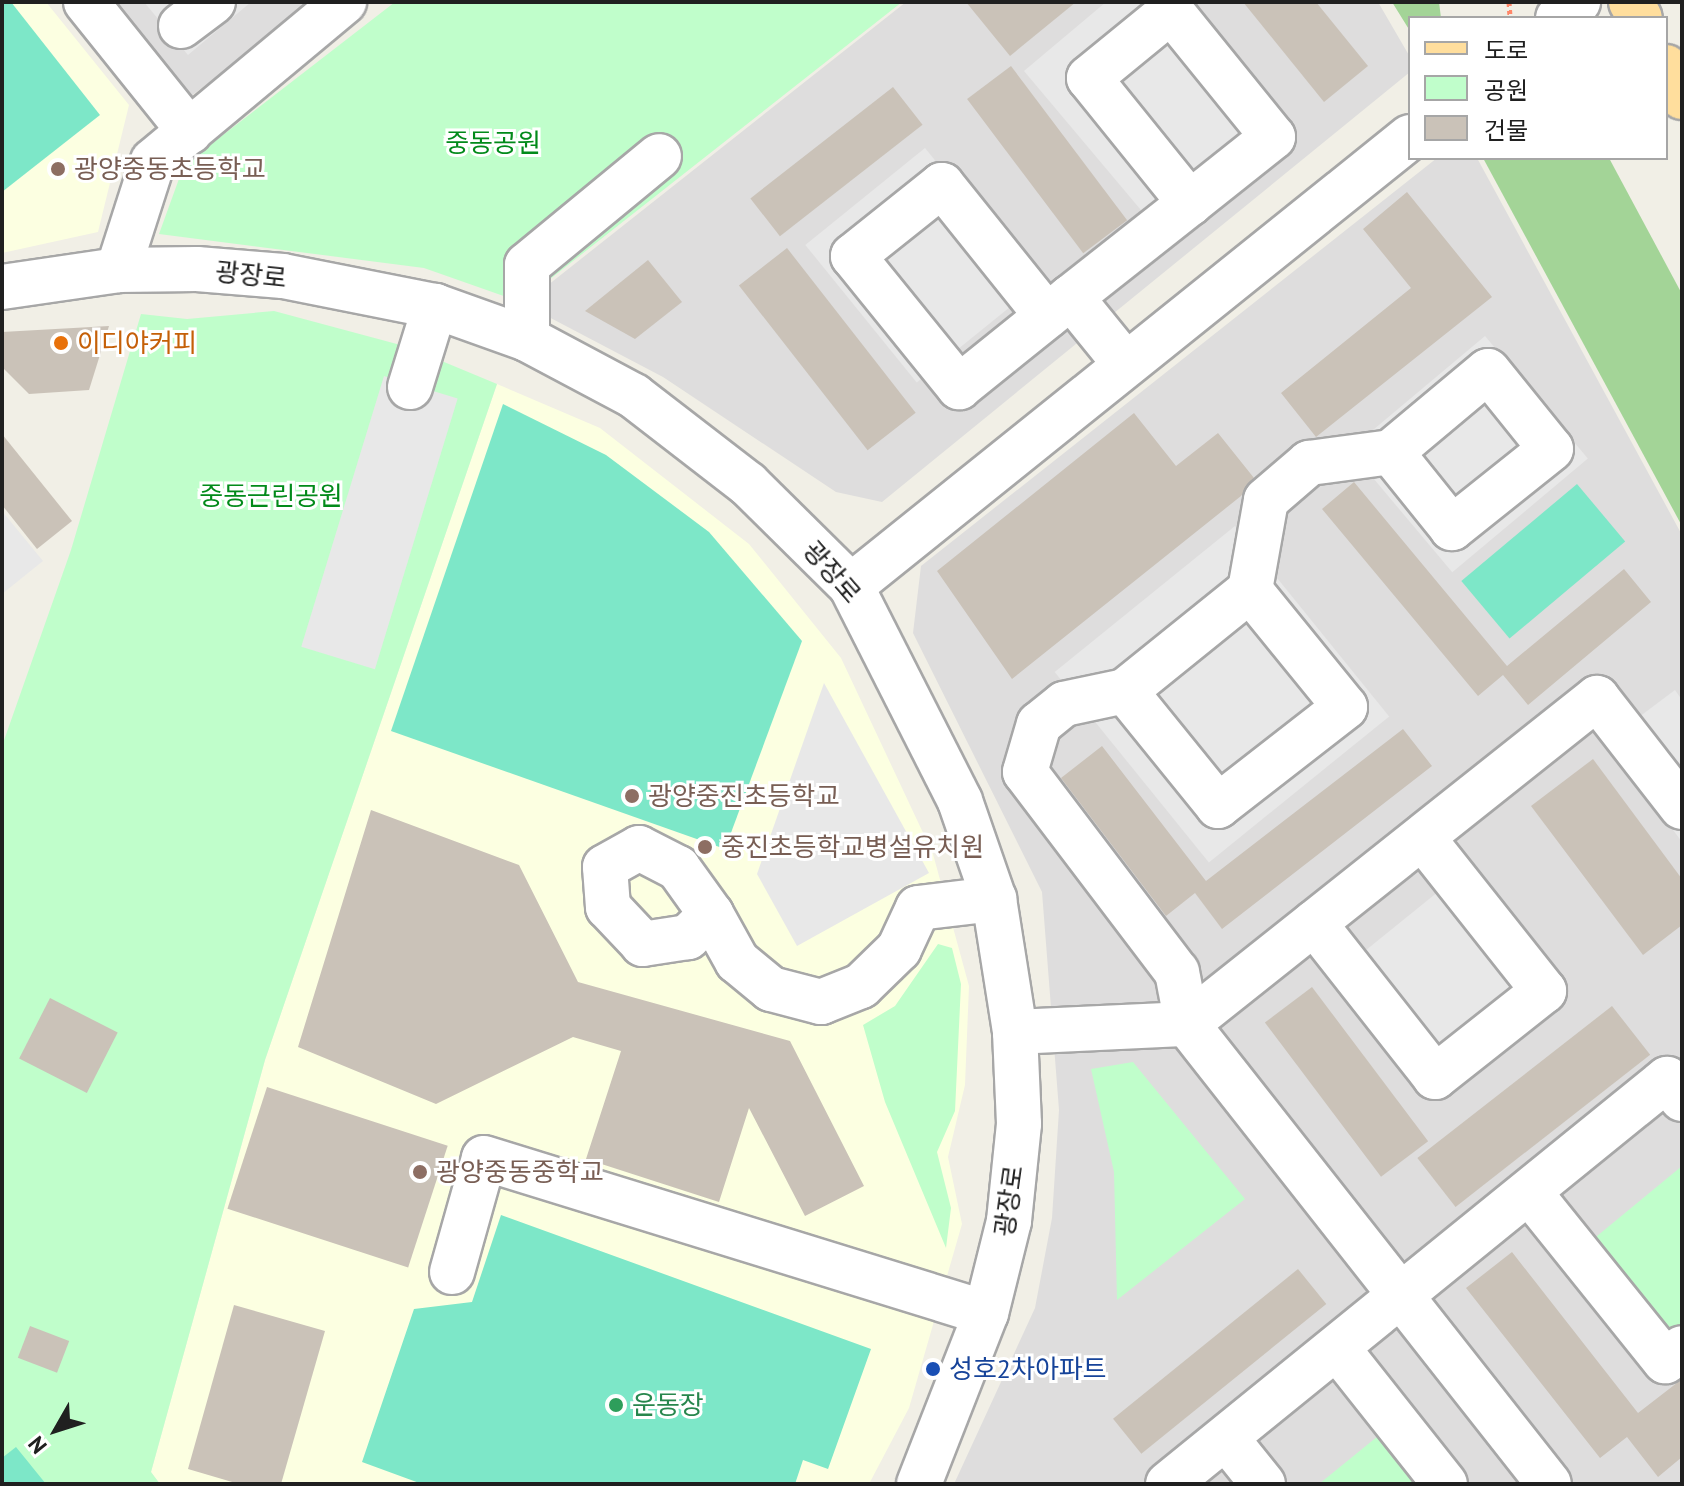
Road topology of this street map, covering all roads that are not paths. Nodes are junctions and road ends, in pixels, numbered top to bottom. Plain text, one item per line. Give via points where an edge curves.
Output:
1 (86, 2) edge
2 (344, 2) edge
3 (1578, 2) edge
4 (1560, 16) edge
5 (1668, 71) edge
6 (1682, 97) edge
7 (190, 132) junction
8 (1408, 139) edge
9 (659, 156) dead end
10 (1190, 203) dead end
11 (118, 270) junction
12 (2, 287) edge
13 (435, 306) junction
14 (1059, 306) junction
15 (527, 339) junction
16 (1126, 365) junction
17 (410, 387) dead end
18 (1391, 452) dead end
19 (851, 586) junction
20 (1250, 590) junction
21 (1125, 691) junction
22 (1682, 807) edge
23 (1422, 837) junction
24 (994, 899) junction
25 (711, 914) dead end
26 (1314, 923) junction
27 (1187, 1024) junction
28 (1015, 1032) junction
29 (1682, 1099) edge
30 (1530, 1193) junction
31 (452, 1272) dead end
32 (1402, 1298) junction
33 (986, 1313) junction
34 (1682, 1348) edge
35 (1338, 1349) junction
36 (1226, 1438) junction
37 (919, 1484) edge
38 (1168, 1484) edge
39 (1263, 1484) edge
40 (1445, 1484) edge
41 (1549, 1484) edge

1 - 7 street
2 - 7 street
3 - 4 street
5 - 6 main road
7 - 11 street via 153,161
8 - 16 street
9 - 15 street via 527,265
10 - 14 street
11 - 12 street, 광장로
11 - 13 street, 광장로 via 283,276
13 - 15 street, 광장로
13 - 17 street
14 - 14 street via 959,387 853,256 942,185
14 - 16 street
15 - 19 street, 광장로 via 634,396 720,461
16 - 19 street
18 - 20 street via 1309,463 1266,500
19 - 24 street, 광장로 via 960,801
20 - 21 street
20 - 21 street via 1345,707 1218,806
21 - 27 street via 1064,704 1039,724 1025,772 1177,972
22 - 23 street via 1597,698
23 - 26 street
23 - 26 street via 1544,991 1435,1077
24 - 25 street via 918,908 899,949 861,986 821,1002 771,989 737,961
24 - 28 street, 광장로
26 - 27 street
27 - 28 street
27 - 32 street
28 - 33 street, 광장로 via 1019,1124 1009,1221
29 - 30 street via 1667,1079
30 - 32 street
30 - 34 street via 1665,1361
31 - 33 street via 484,1158
32 - 35 street
32 - 41 street
33 - 37 street, 광장로
35 - 36 street
35 - 40 street
36 - 38 street
36 - 39 street

